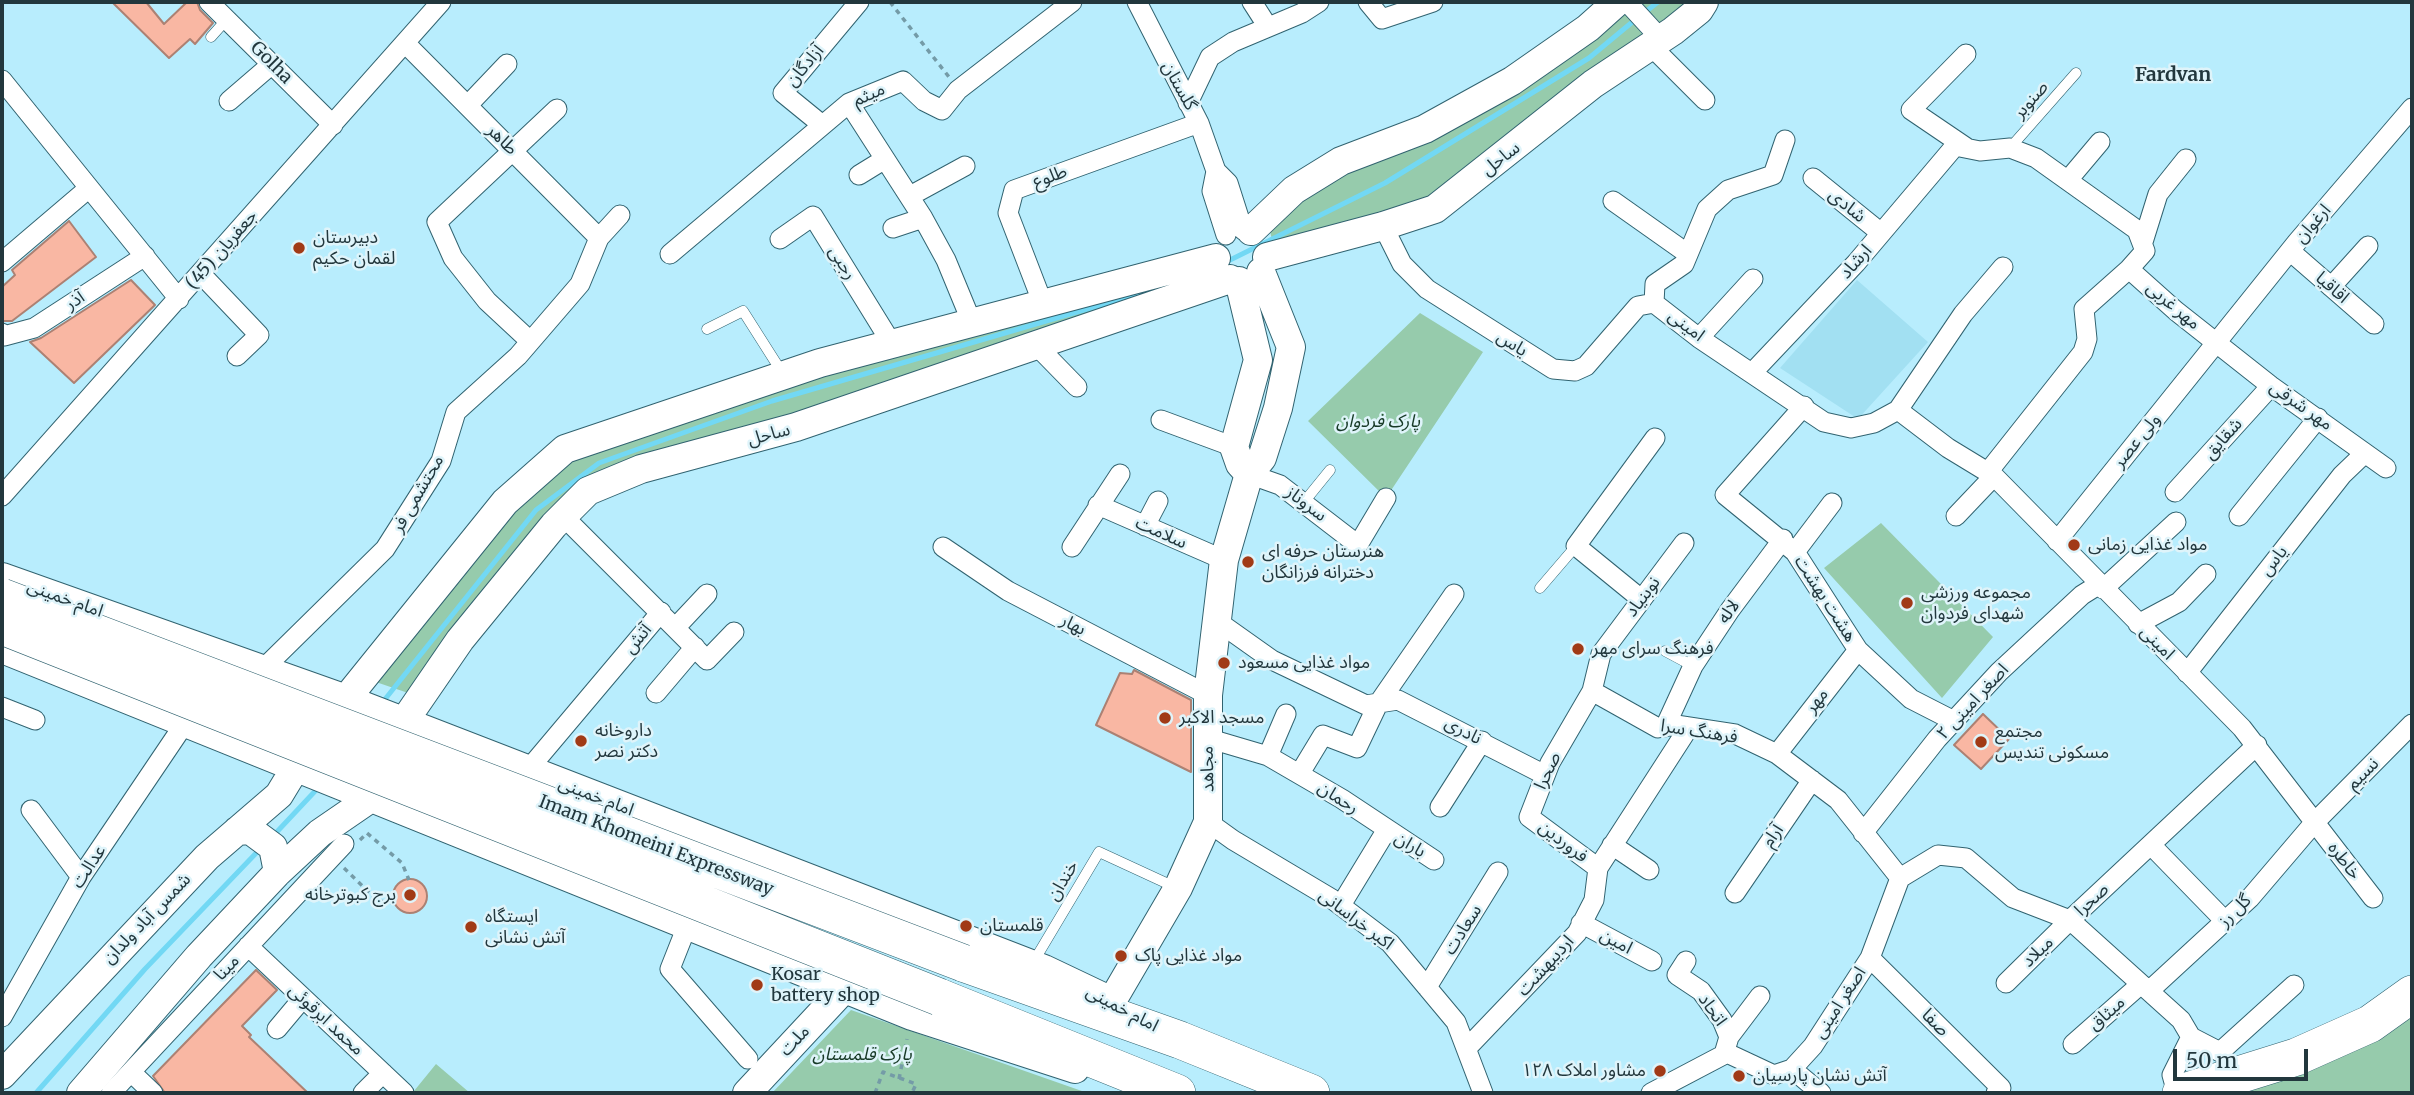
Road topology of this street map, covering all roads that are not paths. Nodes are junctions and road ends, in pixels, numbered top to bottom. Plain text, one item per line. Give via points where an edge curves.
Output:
1 (209, 2) edge
2 (441, 2) edge
3 (859, 2) edge
4 (1072, 2) edge
5 (1137, 2) edge
6 (1252, 2) edge
7 (1319, 2) edge
8 (1368, 2) edge
9 (1433, 2) edge
10 (1617, 2) edge
11 (1627, 2) edge
12 (1704, 2) edge
13 (227, 19) junction
14 (1268, 27) junction
15 (211, 37) dead end
16 (405, 43) junction
17 (1656, 43) junction
18 (1966, 54) dead end
19 (272, 64) junction
20 (507, 64) dead end
21 (2076, 73) dead end
22 (2, 80) edge
23 (1705, 100) dead end
24 (229, 101) dead end
25 (849, 103) junction
26 (1188, 103) junction
27 (468, 105) junction
28 (2412, 108) edge
29 (557, 109) dead end
30 (1199, 123) junction
31 (821, 124) junction
32 (333, 125) junction
33 (1785, 140) dead end
34 (2101, 142) dead end
35 (1961, 147) junction
36 (2010, 148) junction
37 (512, 150) junction
38 (886, 159) junction
39 (2186, 159) dead end
40 (965, 166) dead end
41 (859, 175) dead end
42 (1813, 178) dead end
43 (2068, 180) junction
44 (89, 188) junction
45 (910, 196) junction
46 (1613, 201) dead end
47 (620, 215) dead end
48 (923, 218) junction
49 (1383, 226) junction
50 (893, 228) dead end
51 (1881, 233) junction
52 (599, 237) junction
53 (780, 239) dead end
54 (2143, 242) junction
55 (2368, 246) dead end
56 (2290, 251) junction
57 (670, 254) dead end
58 (1688, 254) junction
59 (1242, 255) junction
60 (145, 256) junction
61 (2, 262) edge
62 (2003, 267) dead end
63 (2129, 269) junction
64 (201, 274) junction
65 (1752, 279) dead end
66 (2331, 287) junction
67 (180, 299) junction
68 (1654, 303) junction
69 (1042, 304) junction
70 (972, 323) junction
71 (2374, 324) dead end
72 (708, 329) dead end
73 (2, 333) edge
74 (1699, 338) junction
75 (530, 341) junction
76 (2217, 342) junction
77 (892, 344) junction
78 (1035, 344) junction
79 (237, 356) dead end
80 (1752, 373) junction
81 (784, 374) junction
82 (2271, 386) junction
83 (1077, 387) dead end
84 (1804, 406) junction
85 (1898, 410) junction
86 (2318, 418) junction
87 (1161, 419) dead end
88 (1655, 438) dead end
89 (1234, 447) junction
90 (2365, 453) junction
91 (2386, 468) dead end
92 (1330, 470) dead end
93 (1120, 474) dead end
94 (1249, 474) junction
95 (1991, 474) junction
96 (2175, 492) dead end
97 (2, 496) edge
98 (1386, 498) dead end
99 (1158, 501) dead end
100 (1304, 502) junction
101 (1832, 503) dead end
102 (1098, 505) junction
103 (563, 516) junction
104 (1956, 516) dead end
105 (2239, 516) dead end
106 (2176, 522) dead end
107 (1145, 526) junction
108 (2057, 541) junction
109 (1684, 542) dead end
110 (1789, 545) junction
111 (1576, 546) junction
112 (943, 547) dead end
113 (1072, 547) dead end
114 (1224, 561) junction
115 (2206, 573) dead end
116 (2, 577) edge
117 (2101, 587) junction
118 (1540, 588) dead end
119 (707, 594) dead end
120 (1454, 594) dead end
121 (2, 597) edge
122 (1641, 599) junction
123 (661, 612) junction
124 (1217, 621) junction
125 (2138, 624) junction
126 (2, 626) edge
127 (676, 627) junction
128 (734, 632) dead end
129 (2, 649) edge
130 (1858, 650) junction
131 (1665, 651) dead end
132 (701, 654) junction
133 (1693, 666) junction
134 (262, 670) junction
135 (2187, 673) junction
136 (1592, 691) junction
137 (656, 693) dead end
138 (1208, 695) junction
139 (346, 699) junction
140 (1378, 704) junction
141 (2, 707) edge
142 (1286, 714) dead end
143 (35, 720) dead end
144 (1954, 721) junction
145 (185, 723) junction
146 (403, 723) junction
147 (2412, 724) edge
148 (1665, 727) junction
149 (1689, 727) junction
150 (1207, 738) junction
151 (1482, 741) junction
152 (2257, 745) junction
153 (1777, 754) junction
154 (1268, 756) junction
155 (296, 767) junction
156 (527, 771) junction
157 (1300, 773) junction
158 (1545, 775) junction
159 (1812, 780) junction
160 (554, 782) junction
161 (596, 797) junction
162 (371, 798) junction
163 (1440, 807) dead end
164 (31, 810) dead end
165 (1529, 817) joint
166 (1208, 822) junction
167 (2314, 823) junction
168 (237, 831) junction
169 (1387, 831) junction
170 (1863, 833) junction
171 (1612, 845) junction
172 (2151, 845) junction
173 (341, 853) road end
174 (524, 860) junction
175 (1434, 860) dead end
176 (1598, 868) junction
177 (1649, 870) dead end
178 (278, 872) junction
179 (1498, 872) dead end
180 (561, 874) junction
181 (81, 877) junction
182 (1900, 878) junction
183 (1178, 888) junction
184 (1735, 893) dead end
185 (2373, 898) dead end
186 (1341, 905) junction
187 (2070, 920) junction
188 (2225, 921) junction
189 (1581, 923) junction
190 (687, 926) junction
191 (248, 946) junction
192 (1870, 958) junction
193 (1651, 961) dead end
194 (1032, 965) junction
195 (1682, 968) dead end
196 (2006, 983) dead end
197 (2294, 985) dead end
198 (1427, 987) junction
199 (2145, 987) junction
200 (844, 989) junction
201 (2412, 994) edge
202 (1760, 996) dead end
203 (303, 998) junction
204 (1112, 1002) junction
205 (925, 1007) junction
206 (2, 1017) edge
207 (277, 1029) dead end
208 (2191, 1037) junction
209 (1180, 1040) junction
210 (2073, 1044) dead end
211 (1726, 1045) junction
212 (1467, 1048) junction
213 (748, 1059) dead end
214 (1792, 1069) junction
215 (131, 1072) junction
216 (383, 1073) junction
217 (2, 1075) edge
218 (1998, 1090) edge
219 (81, 1093) edge
220 (111, 1093) edge
221 (153, 1093) edge
222 (363, 1093) edge
223 (404, 1093) edge
224 (747, 1093) edge
225 (1151, 1093) edge
226 (1177, 1093) edge
227 (1311, 1093) edge
228 (1483, 1093) edge
229 (1651, 1093) edge
230 (1821, 1093) edge
231 (2179, 1093) edge

1 - 13 street, Golha
2 - 16 street, جعفریان (45)
3 - 31 street, آزادگان via 783,93
4 - 25 street, میثم via 958,90 942,110 924,101 903,80
5 - 26 street, گلستان
6 - 14 street
7 - 14 street
8 - 9 street via 1382,19
10 - 59 street, ساحل via 1512,81 1425,130 1341,161 1294,190
11 - 17 street
12 - 17 street, ساحل
13 - 15 lane
13 - 19 street, Golha
14 - 26 street via 1210,57
16 - 27 street, طاهر
16 - 32 street, جعفریان (45)
17 - 23 street
17 - 49 street, ساحل via 1593,84 1435,209
18 - 35 street via 1911,110
19 - 24 street
19 - 32 street, Golha
20 - 27 street
21 - 36 lane, صنوبر
22 - 44 street
25 - 31 street, میثم
25 - 38 street
26 - 30 street, گلستان
27 - 37 street, طاهر
28 - 56 street, ارغوان
29 - 37 street
30 - 59 street, گلستان via 1216,171 1228,183
30 - 69 street, طلوع via 1014,190 1008,213
31 - 57 street, میثم
32 - 64 street, جعفریان (45)
33 - 58 street via 1773,175 1728,191 1707,209
34 - 43 street
35 - 36 street via 1980,151
35 - 51 street, ارشاد
36 - 43 street via 2036,158
37 - 52 street, طاهر
37 - 75 street via 438,222 453,258 487,301
38 - 41 street
38 - 45 street
39 - 54 street via 2158,194
40 - 45 street
42 - 51 street, شادی
43 - 54 street via 2137,230
44 - 60 street
44 - 61 street
45 - 48 street
46 - 58 street
47 - 52 street
48 - 50 street
48 - 70 street
49 - 59 street, ساحل
49 - 68 street, یاس via 1402,264 1427,289 1553,369 1575,371 1586,366 1638,306
51 - 80 street, ارشاد
52 - 75 street, محتشمی فر via 580,284
53 - 77 street, رجبی via 813,216
54 - 63 street via 2145,250
55 - 66 street
56 - 66 street, اقاقیا
56 - 76 street, ارغوان
58 - 68 street via 1684,264 1655,284
59 - 69 street, ساحل
59 - 78 street, ساحل
59 - 89 street via 1258,360
59 - 94 street, مجاهد via 1291,347 1262,458
60 - 67 street
60 - 73 street, آذر via 34,328
62 - 85 street via 1963,314
63 - 76 street, مهر غربی
63 - 95 street via 2084,309 2087,339 2083,352
64 - 67 street, جعفریان (45)
64 - 79 street via 258,335
65 - 74 street
66 - 71 street, اقاقیا
67 - 97 street, جعفریان (45)
68 - 74 street, امینی
69 - 70 street, ساحل
70 - 77 street, ساحل
72 - 81 lane via 743,311
74 - 80 street, امینی
75 - 134 street, محتشمی فر via 456,412 441,460 386,549
76 - 82 street, مهر شرقی
76 - 108 street, ولی عصر
77 - 81 street, ساحل
78 - 83 street
78 - 103 street, ساحل via 796,427 641,469 588,491
80 - 84 street, امینی
81 - 139 street, ساحل via 565,449 505,502
82 - 86 street, مهر شرقی
82 - 96 street, شقایق
84 - 85 street, امینی via 1824,422 1851,428 1874,423
84 - 110 street, هشت بهشت via 1725,495
85 - 95 street, امینی
86 - 90 street, مهر شرقی
86 - 105 street
87 - 89 street
88 - 111 street
89 - 94 street
90 - 91 street, مهر شرقی
90 - 135 street, یاس via 2342,475
92 - 100 lane
93 - 102 street
94 - 100 street, سروناز via 1280,485
94 - 114 street, مجاهد
95 - 104 street
95 - 108 street, امینی
98 - 100 street, سروناز via 1358,545
99 - 107 street
101 - 110 street, لاله
102 - 107 street, سلامت
102 - 113 street
103 - 123 street, آتش
103 - 146 street, ساحل via 460,640
106 - 117 street, ۲ اصغر امینی
107 - 114 street, سلامت
108 - 117 street, امینی
109 - 122 street, نوبنیاد
110 - 130 street, هشت بهشت
110 - 133 street, لاله via 1730,610
111 - 118 lane
111 - 122 street
112 - 138 street, بهار via 1008,591
114 - 124 street, مجاهد
115 - 125 street via 2179,602
116 - 134 street, امام خمینی
117 - 125 street, امینی
117 - 144 street, ۲ اصغر امینی via 2082,595
119 - 127 street
120 - 140 street
121 - 209 highway, Imam Khomeini Expressway, bridge
122 - 136 street, نوبنیاد via 1601,654
123 - 127 street
123 - 156 street, آتش
124 - 138 street, مجاهد
124 - 140 street, نادری via 1272,660 1366,705
125 - 135 street, امینی
126 - 205 highway, Imam Khomeini Expressway, bridge
127 - 132 street
128 - 132 street
129 - 145 street
130 - 144 street, هشت بهشت via 1911,699
130 - 153 street, مهر
131 - 133 lane
132 - 137 street
133 - 148 street, لاله
134 - 139 street, امام خمینی
135 - 152 street, امینی
136 - 148 street, فرهنگ سرا via 1658,728
136 - 158 street, صحرا
138 - 150 street, مجاهد
139 - 146 street, امام خمینی
140 - 151 street, نادری via 1398,700
140 - 157 street via 1357,748 1323,735
141 - 143 street
142 - 154 street
144 - 170 street, ۲ اصغر امینی
145 - 155 street
145 - 181 street, عدالت
146 - 156 street, امام خمینی
147 - 167 street, نسیم
148 - 149 street, فرهنگ سرا
149 - 153 street, فرهنگ سرا via 1735,734
149 - 171 street, اردیبهشت
150 - 154 street, رحمان
150 - 166 street, مجاهد
151 - 158 street, نادری
151 - 163 street
152 - 167 street, امینی
152 - 172 street, صحرا
153 - 159 street, فرهنگ سرا
154 - 157 street, رحمان
155 - 162 street
155 - 168 street, شمس آباد ولدان via 279,795
156 - 160 street, امام خمینی
157 - 169 street, رحمان
158 - 165 street, صحرا
159 - 170 street, فرهنگ سرا via 1838,800
159 - 184 street, آرام
160 - 161 street, امام خمینی
160 - 174 street via 559,793 556,824 549,839
161 - 180 street via 568,816 559,831 556,861
161 - 194 street, امام خمینی
162 - 174 street
162 - 178 street via 320,833
164 - 181 street
165 - 176 street, فروردین
166 - 183 street, مجاهد
166 - 186 street, اکبر خراسانی
167 - 185 street, خاطره
167 - 188 street, گل رز
168 - 178 street via 250,830 273,847
168 - 217 street, شمس آباد ولدان via 140,925
169 - 175 street, باران
169 - 186 street
170 - 182 street
171 - 176 street, اردیبهشت
171 - 177 street
172 - 187 street, صحرا
172 - 188 street
173 - 191 street, مینا
174 - 180 street
176 - 189 street, اردیبهشت via 1594,900
178 - 219 street
179 - 198 street, سعادت
180 - 190 street
181 - 206 street, عدالت
182 - 187 street, صحرا via 1938,855 1966,858 2014,898
182 - 192 street, اصغر امینی
183 - 194 lane, خندان via 1099,852
183 - 204 street, مجاهد
186 - 198 street, اکبر خراسانی via 1390,943
187 - 196 street, میلاد
187 - 199 street
188 - 199 street, گل رز
189 - 193 street, امین
189 - 212 street, اردیبهشت via 1520,996
190 - 200 street
190 - 213 street via 670,969
191 - 203 street, محمد ابرقوئی
191 - 215 street, مینا
192 - 214 street, اصغر امینی via 1813,1046
192 - 218 street, صفا
194 - 204 street, امام خمینی
195 - 211 street, اتحاد via 1722,1020
197 - 208 street via 2220,1052
198 - 212 street, اکبر خراسانی via 1456,1022
199 - 208 street
199 - 210 street, میثاق
200 - 205 street
200 - 224 street, ملت
201 - 231 highway via 2370,1024 2297,1057
202 - 211 street
203 - 207 street
203 - 216 street, محمد ابرقوئی
204 - 209 street, امام خمینی
205 - 225 street
205 - 226 highway, Imam Khomeini Expressway
208 - 231 street via 2172,1075
209 - 227 highway, Imam Khomeini Expressway
211 - 214 street via 1773,1075
211 - 229 street
212 - 228 street, اکبر خراسانی
214 - 230 street
215 - 220 street, مینا
215 - 221 street
216 - 222 street
216 - 223 street, محمد ابرقوئی

